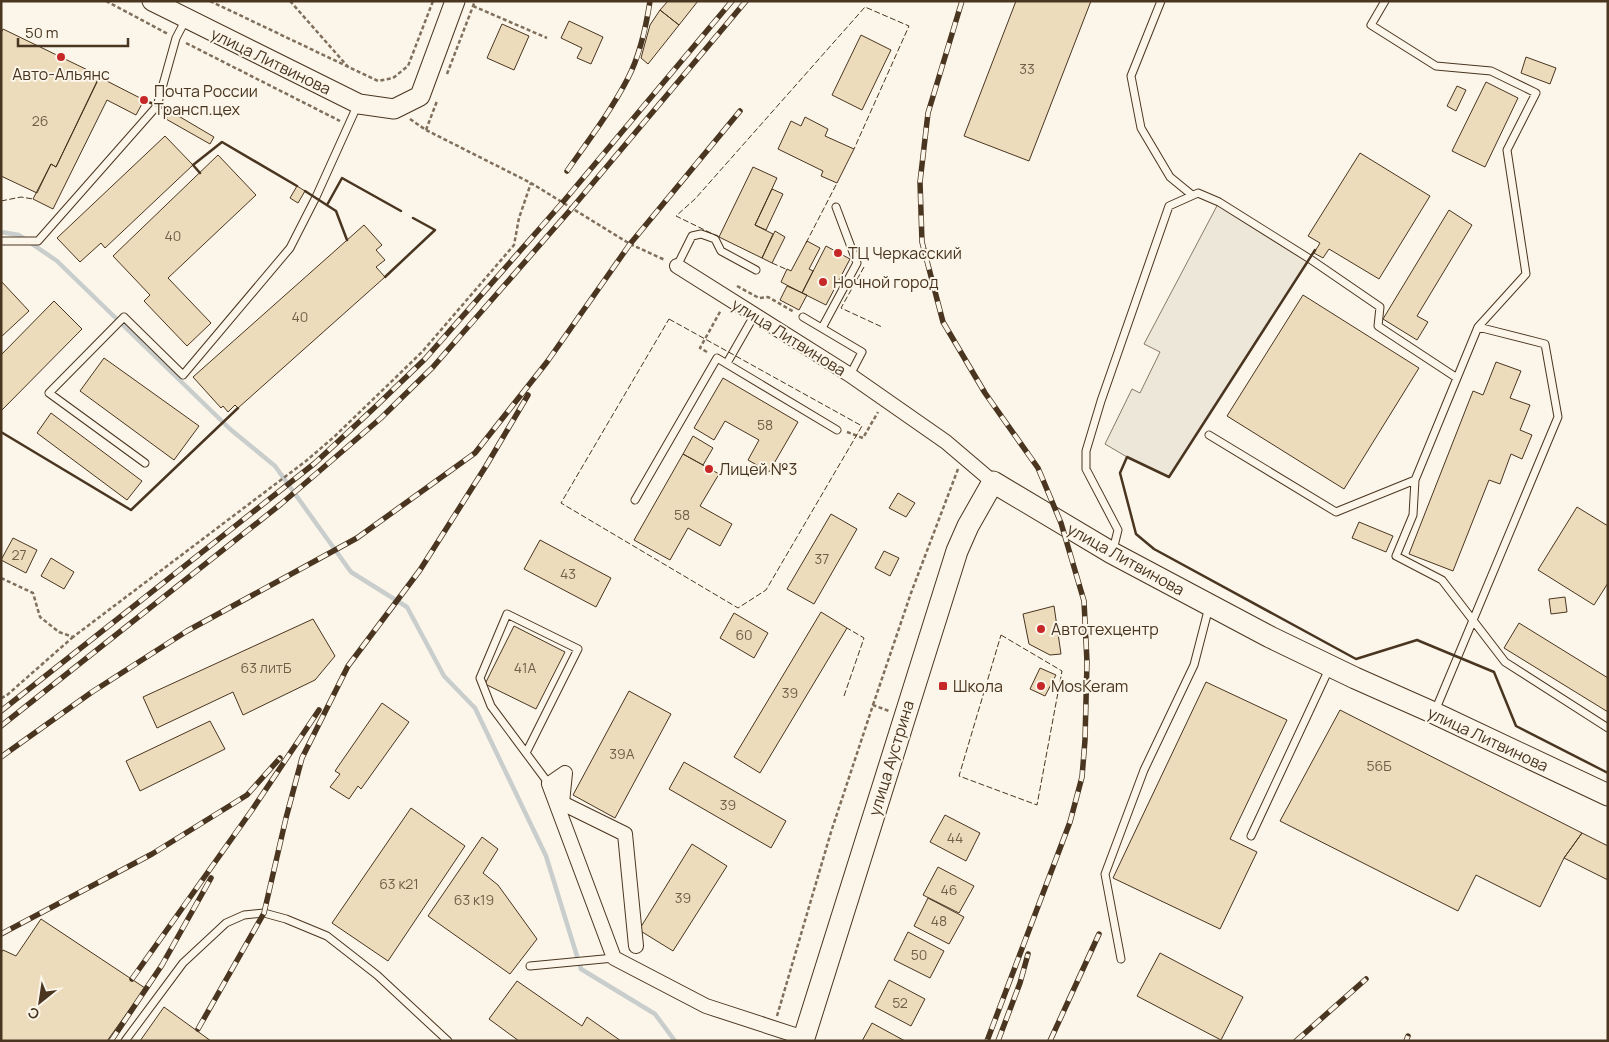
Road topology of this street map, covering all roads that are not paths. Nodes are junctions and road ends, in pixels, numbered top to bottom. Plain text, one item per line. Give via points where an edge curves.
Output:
1 (1161, 1) edge
2 (1385, 1) edge
3 (158, 3) edge
4 (464, 4) edge
5 (186, 18) junction
6 (359, 104) junction
7 (1192, 195) junction
8 (836, 207) dead end
9 (1, 241) edge
10 (677, 266) joint
11 (756, 270) dead end
12 (755, 314) junction
13 (803, 317) road end
14 (1478, 327) junction
15 (822, 328) junction
16 (727, 364) junction
17 (850, 374) junction
18 (1457, 378) junction
19 (837, 430) road end
20 (1209, 435) dead end
21 (145, 463) dead end
22 (1415, 480) junction
23 (994, 482) junction
24 (635, 500) dead end
25 (1112, 553) junction
26 (1210, 604) junction
27 (1473, 620) junction
28 (1330, 666) junction
29 (1434, 713) junction
30 (1608, 728) edge
31 (526, 753) dead end
32 (549, 784) junction
33 (1608, 795) edge
34 (1251, 836) dead end
35 (636, 946) dead end
36 (614, 958) junction
37 (1121, 959) dead end
38 (530, 966) dead end
39 (803, 1040) edge
40 (125, 1041) edge
41 (448, 1041) edge

1 - 7 lane via 1131,76 1141,128 1170,177
2 - 14 lane via 1371,24 1436,66 1491,71 1536,93 1507,150 1526,274
3 - 5 main road, улица Литвинова
4 - 6 main road, улица Литвинова via 420,96 394,109
5 - 6 main road, улица Литвинова
5 - 9 lane via 176,38 157,106 38,241
6 - 21 lane via 290,248 183,375 124,317 49,393
7 - 18 lane via 1198,193 1219,202 1380,307 1378,326
7 - 25 lane via 1169,206 1086,451 1086,469 1118,530
8 - 15 lane via 857,263
10 - 11 lane via 692,236 701,234 716,239 721,250
10 - 12 street, улица Литвинова
12 - 16 lane
12 - 17 street, улица Литвинова
13 - 15 lane
14 - 18 lane
14 - 27 lane via 1546,344 1558,417
15 - 17 lane via 862,352
16 - 19 lane
16 - 24 lane via 718,358
17 - 23 street, улица Литвинова via 946,442
18 - 22 lane
20 - 22 lane via 1336,512
22 - 27 lane via 1413,515 1396,556 1442,580
23 - 25 main road, улица Литвинова
23 - 39 main road, улица Аустрина via 956,550
25 - 26 main road, улица Литвинова
26 - 28 main road, улица Литвинова
26 - 37 lane via 1194,665 1144,770 1105,874
27 - 29 lane
27 - 30 lane via 1505,662
28 - 29 main road, улица Литвинова
28 - 34 lane
29 - 33 main road, улица Литвинова
31 - 32 lane via 578,649 507,614 480,678 491,706
32 - 35 street via 565,773 562,803 625,834
32 - 36 street
36 - 38 lane
36 - 39 street via 706,1006
40 - 41 lane via 183,963 219,929 244,915 264,913 327,936 377,975

